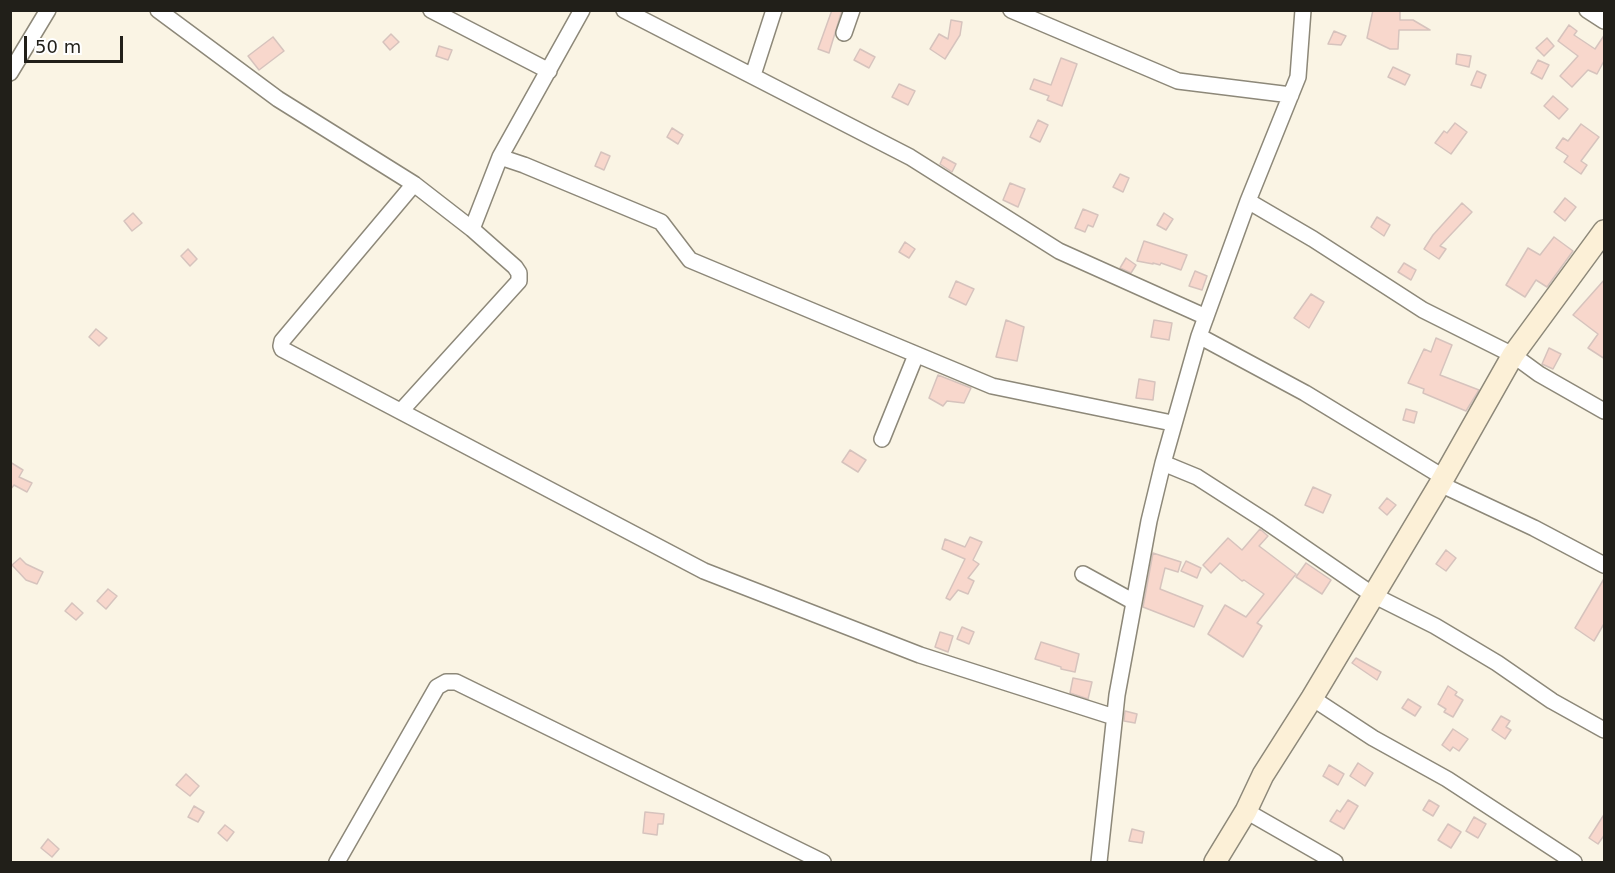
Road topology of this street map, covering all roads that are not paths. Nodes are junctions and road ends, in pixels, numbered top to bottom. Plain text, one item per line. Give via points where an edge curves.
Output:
1 (48, 10) edge
2 (158, 10) edge
3 (431, 10) edge
4 (582, 10) edge
5 (624, 10) edge
6 (774, 10) edge
7 (852, 10) edge
8 (1011, 10) edge
9 (1303, 10) edge
10 (1587, 10) edge
11 (1605, 21) edge
12 (844, 33) dead end
13 (549, 71) junction
14 (10, 73) edge
15 (753, 75) junction
16 (1291, 95) junction
17 (500, 157) junction
18 (414, 184) junction
19 (1248, 201) junction
20 (472, 229) junction
21 (1605, 231) edge
22 (1206, 317) junction
23 (1198, 336) junction
24 (916, 355) junction
25 (1513, 355) junction
26 (401, 411) junction
27 (1605, 411) edge
28 (1172, 423) junction
29 (882, 439) dead end
30 (1162, 463) junction
31 (1441, 481) junction
32 (1605, 565) edge
33 (1083, 574) dead end
34 (1373, 594) junction
35 (1134, 602) junction
36 (1312, 698) junction
37 (1114, 717) junction
38 (1605, 730) edge
39 (1246, 811) junction
40 (337, 862) edge
41 (823, 862) edge
42 (1099, 862) edge
43 (1215, 862) edge
44 (1335, 862) edge
45 (1574, 862) edge

1 - 14 street
2 - 18 street via 278,99
3 - 13 street
4 - 13 street
5 - 15 street
6 - 15 street
7 - 12 street
8 - 16 street via 1178,81
9 - 16 street via 1298,76
10 - 11 street
13 - 17 street
15 - 22 street via 910,157 1059,251
16 - 19 street
17 - 20 street
17 - 24 street via 661,222 690,260
18 - 20 street
18 - 26 street via 281,345 282,350
19 - 22 street
19 - 25 street via 1423,310
20 - 26 street via 515,267 519,281
21 - 25 street
22 - 23 street
23 - 28 street
23 - 31 street via 1305,393
24 - 28 street via 992,386
24 - 29 street
25 - 27 street
25 - 31 street
26 - 37 street via 704,571 920,655
28 - 30 street
30 - 34 street via 1197,477
30 - 35 street
31 - 32 street
31 - 34 street
33 - 35 street
34 - 36 street
34 - 38 street via 1435,626
35 - 37 street
36 - 39 street via 1263,775
36 - 45 street
37 - 42 street
39 - 43 street
39 - 44 street
40 - 41 street via 437,687 456,682

